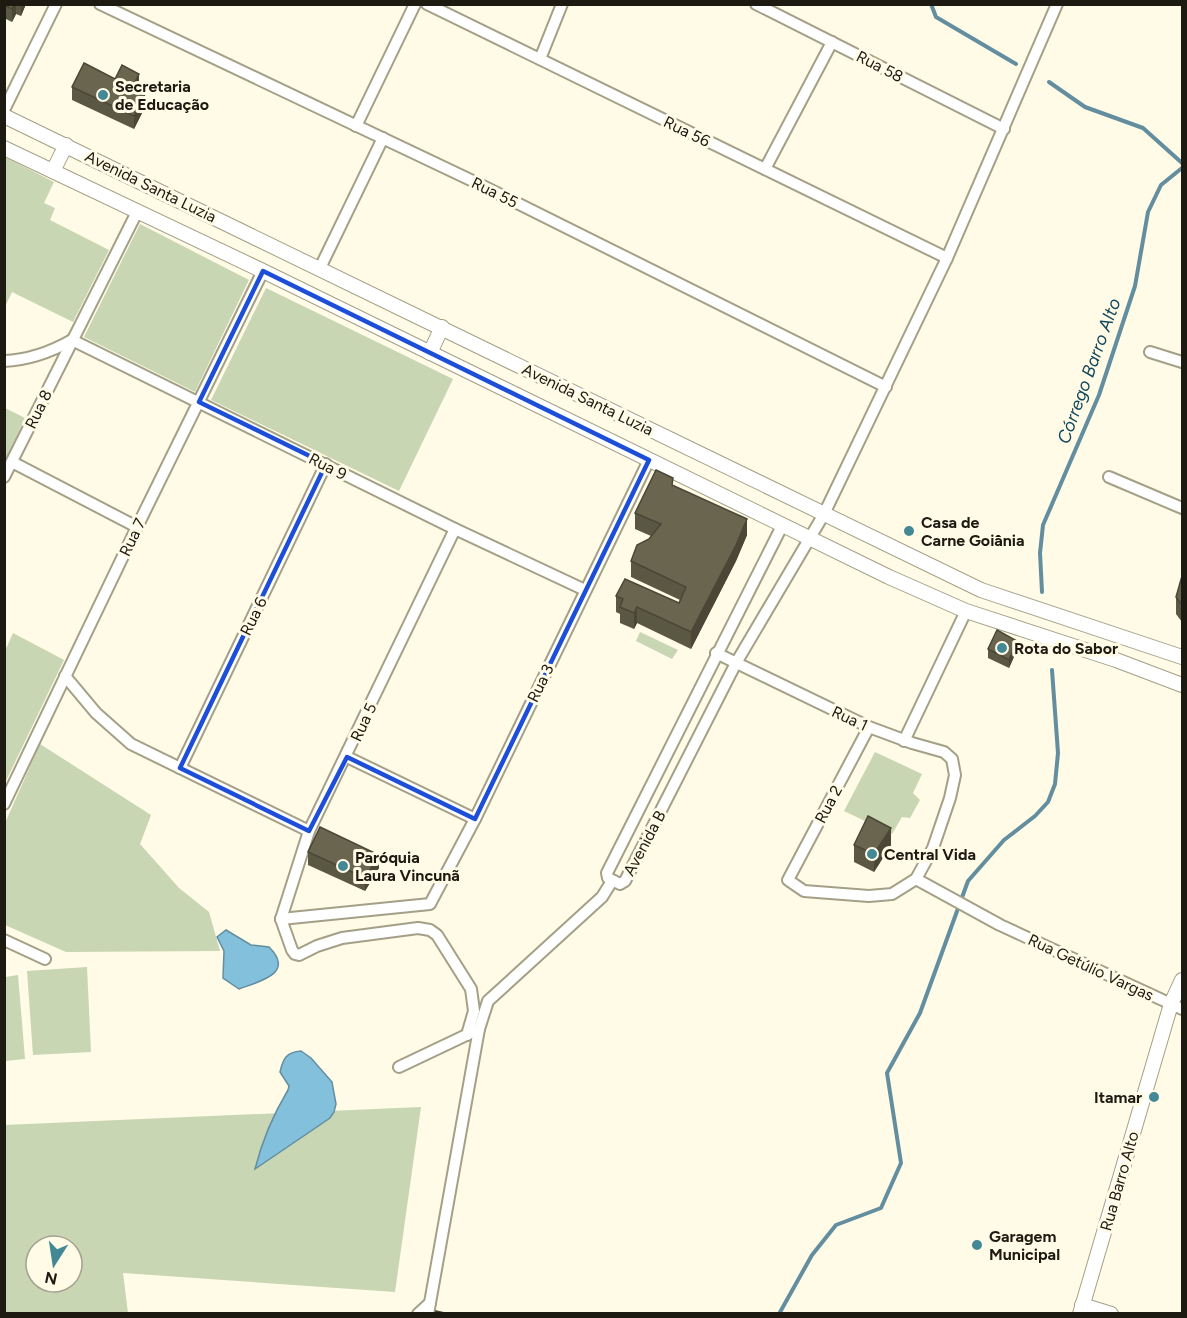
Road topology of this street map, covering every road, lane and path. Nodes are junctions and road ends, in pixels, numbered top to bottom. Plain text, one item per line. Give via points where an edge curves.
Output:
1 (56, 4) edge
2 (100, 4) edge
3 (415, 4) edge
4 (427, 4) edge
5 (562, 4) edge
6 (756, 4) edge
7 (1057, 4) edge
8 (832, 42) junction
9 (540, 59) junction
10 (4, 110) edge
11 (4, 116) edge
12 (356, 126) junction
13 (1004, 129) junction
14 (383, 138) junction
15 (66, 145) junction
16 (4, 148) edge
17 (765, 169) junction
18 (53, 171) junction
19 (137, 212) junction
20 (947, 258) junction
21 (320, 268) junction
22 (263, 272) junction
23 (442, 327) junction
24 (72, 340) junction
25 (1150, 352) dead end
26 (430, 353) junction
27 (4, 360) edge
28 (1182, 362) edge
29 (886, 387) junction
30 (199, 402) junction
31 (649, 460) junction
32 (12, 462) junction
33 (326, 464) junction
34 (4, 477) edge
35 (1109, 477) dead end
36 (1182, 508) edge
37 (824, 514) junction
38 (782, 526) junction
39 (137, 527) junction
40 (455, 529) junction
41 (810, 538) junction
42 (585, 590) junction
43 (966, 611) junction
44 (716, 653) junction
45 (1182, 657) edge
46 (736, 663) junction
47 (65, 676) junction
48 (1182, 685) edge
49 (869, 727) junction
50 (904, 741) junction
51 (346, 757) junction
52 (180, 768) junction
53 (4, 804) edge
54 (475, 819) junction
55 (309, 831) junction
56 (916, 879) junction
57 (612, 882) junction
58 (281, 919) junction
59 (4, 940) edge
60 (45, 959) dead end
61 (1182, 980) edge
62 (1177, 1006) edge
63 (479, 1029) junction
64 (467, 1035) junction
65 (399, 1067) dead end
66 (429, 1308) edge
67 (1081, 1310) edge
68 (418, 1314) edge
69 (1111, 1314) edge

1 - 10 street
2 - 12 street, Rua 55
3 - 12 street
4 - 9 street, Rua 56
5 - 9 street
6 - 8 street, Rua 58
7 - 13 street, Avenida B
8 - 13 street, Rua 58
8 - 17 street
9 - 17 street, Rua 56
11 - 15 street, Avenida Santa Luzia
12 - 14 street, Rua 55
13 - 20 street, Avenida B
14 - 21 street
14 - 29 street, Rua 55
15 - 18 street
15 - 21 street, Avenida Santa Luzia
16 - 18 street, Avenida Santa Luzia
17 - 20 street, Rua 56
18 - 19 street, Avenida Santa Luzia
19 - 22 street, Avenida Santa Luzia
19 - 24 street, Rua 8
20 - 29 street, Avenida B
21 - 23 street, Avenida Santa Luzia
22 - 26 street, Avenida Santa Luzia
22 - 30 street, Rua 7
23 - 26 street
23 - 37 street, Avenida Santa Luzia
24 - 27 street via 38,356
24 - 30 street, Rua 9
24 - 32 street, Rua 8
25 - 28 street
26 - 31 street, Avenida Santa Luzia
29 - 37 street, Avenida B
30 - 33 street, Rua 9
30 - 39 street, Rua 7
31 - 38 street, Avenida Santa Luzia
31 - 42 street, Rua 3
32 - 34 street, Rua 8
32 - 39 street
33 - 40 street, Rua 9
33 - 52 street, Rua 6
35 - 36 street
37 - 41 street, Avenida B
37 - 45 street, Avenida Santa Luzia via 981,591
38 - 41 street, Avenida Santa Luzia
38 - 44 street, Avenida B
39 - 47 street, Rua 7
40 - 42 street, Rua 9
40 - 51 street, Rua 5
41 - 43 street, Avenida Santa Luzia
41 - 46 street, Avenida B
42 - 54 street, Rua 3
43 - 48 street, Avenida Santa Luzia
43 - 50 street
44 - 46 street, Rua 1
44 - 57 street, Avenida B via 607,873
46 - 49 street, Rua 1
46 - 57 street, Avenida B via 625,881
47 - 52 street via 96,713 131,744
47 - 53 street, Rua 7
49 - 50 street, Rua 1
49 - 56 street, Rua 2 via 788,880 804,891 869,896 892,894
50 - 56 street, Rua 1 via 944,752 952,759 955,775 942,826
51 - 54 street
51 - 55 street, Rua 5
52 - 55 street
54 - 58 street, Rua 3 via 430,904
55 - 58 street, Rua 5
56 - 62 street, Rua Getúlio Vargas via 1000,925
57 - 63 street via 602,897 488,1001
58 - 64 street via 292,950 299,955 342,938 418,928 430,930 471,989 474,1011
59 - 60 street
61 - 62 street, Rua Barro Alto
62 - 67 street, Rua Barro Alto
63 - 64 street
63 - 66 street
64 - 65 street
66 - 68 street
67 - 69 street

